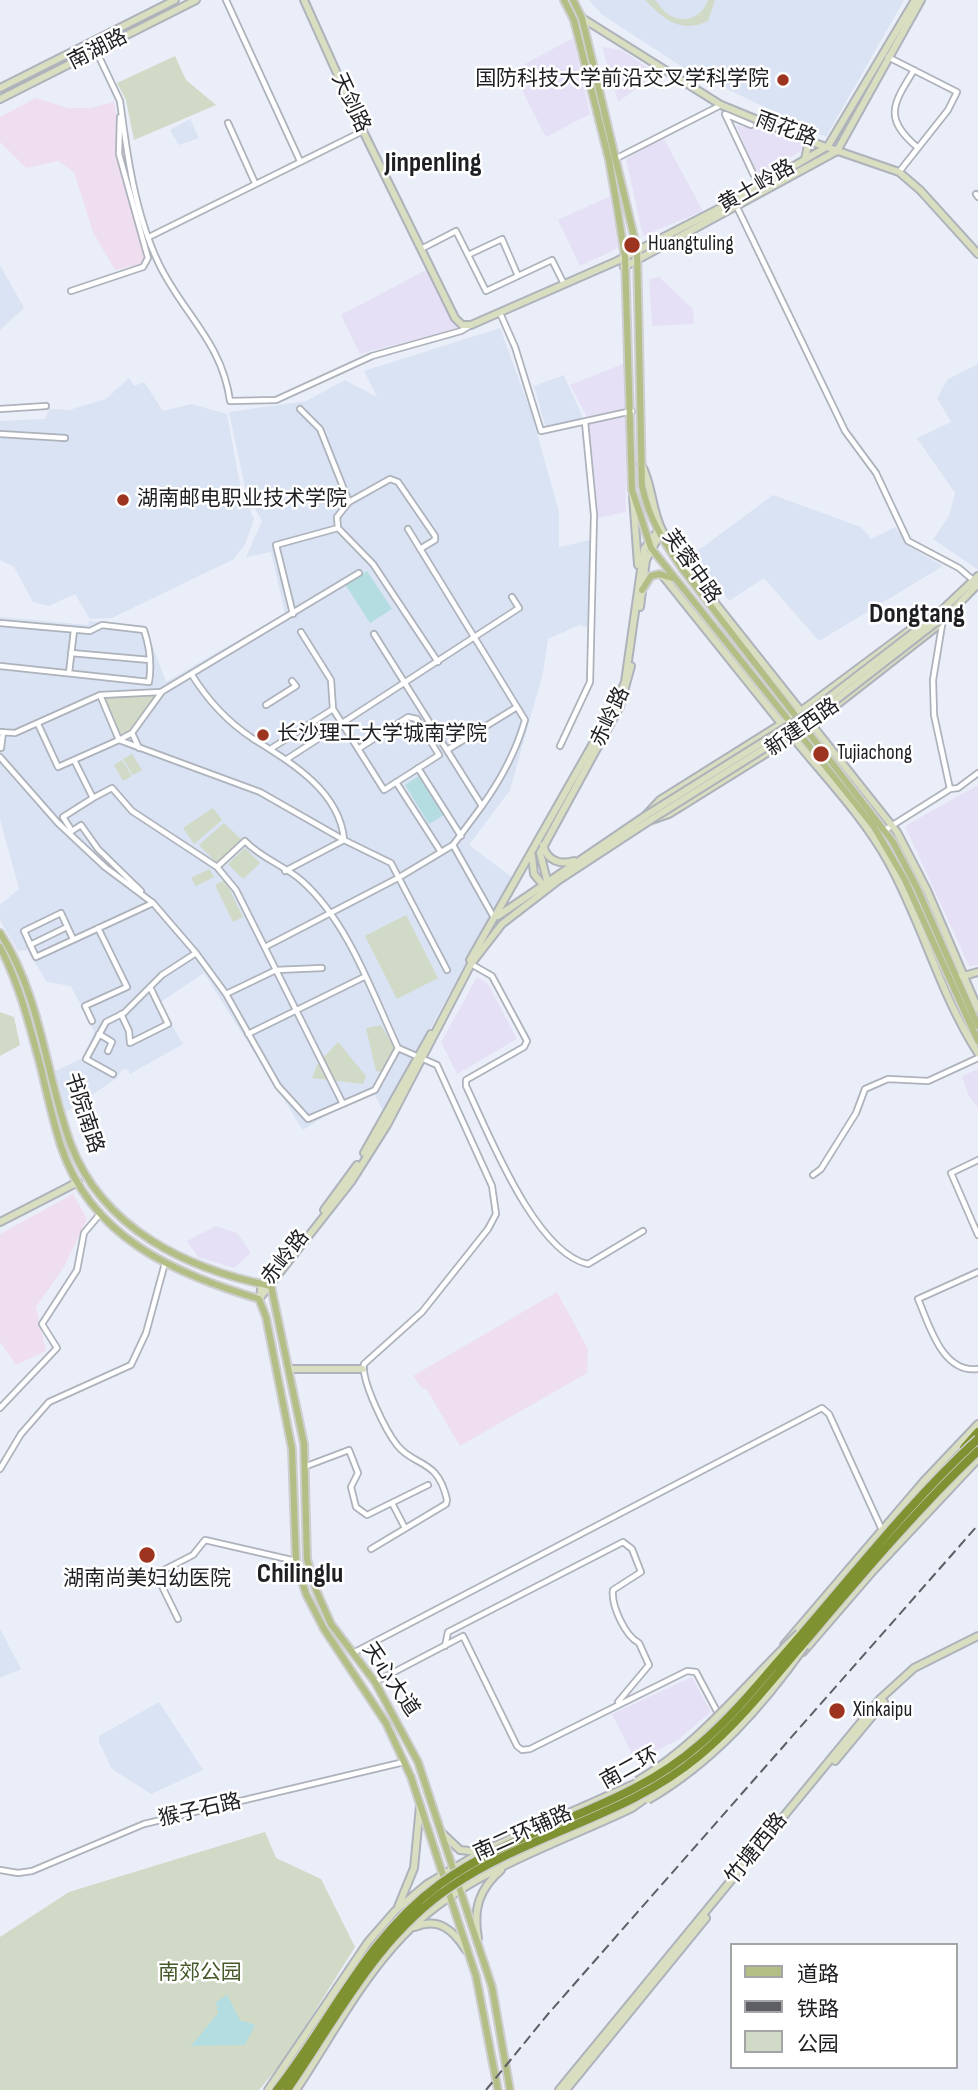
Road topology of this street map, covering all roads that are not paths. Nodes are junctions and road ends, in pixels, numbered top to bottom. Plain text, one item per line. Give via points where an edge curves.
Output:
1 (175, 0) edge
2 (196, 0) edge
3 (226, 0) edge
4 (304, 0) edge
5 (573, 0) edge
6 (915, 0) edge
7 (921, 0) edge
8 (564, 2) edge
9 (582, 18) junction
10 (92, 42) junction
11 (97, 51) junction
12 (888, 57) junction
13 (914, 70) junction
14 (0, 88) edge
15 (0, 99) edge
16 (120, 101) junction
17 (721, 106) junction
18 (228, 123) dead end
19 (751, 125) dead end
20 (363, 131) junction
21 (809, 141) junction
22 (828, 146) junction
23 (917, 147) junction
24 (837, 151) junction
25 (617, 158) junction
26 (804, 159) junction
27 (300, 161) junction
28 (899, 172) junction
29 (255, 183) junction
30 (760, 187) junction
31 (736, 204) junction
32 (149, 237) junction
33 (421, 249) junction
34 (637, 249) junction
35 (978, 254) edge
36 (468, 255) junction
37 (625, 257) junction
38 (638, 261) junction
39 (624, 267) junction
40 (518, 276) junction
41 (563, 282) junction
42 (71, 291) dead end
43 (499, 312) junction
44 (471, 325) junction
45 (46, 406) dead end
46 (0, 409) edge
47 (300, 409) dead end
48 (632, 411) junction
49 (585, 422) junction
50 (0, 434) edge
51 (65, 438) dead end
52 (641, 464) junction
53 (632, 490) junction
54 (349, 502) junction
55 (338, 528) junction
56 (408, 530) dead end
57 (658, 534) junction
58 (650, 545) junction
59 (420, 549) junction
60 (359, 573) dead end
61 (640, 574) junction
62 (663, 576) junction
63 (673, 578) junction
64 (977, 580) edge
65 (642, 590) junction
66 (512, 597) dead end
67 (293, 614) junction
68 (942, 614) junction
69 (0, 623) edge
70 (74, 630) junction
71 (301, 632) dead end
72 (374, 634) dead end
73 (474, 637) junction
74 (71, 653) junction
75 (151, 660) junction
76 (438, 662) junction
77 (0, 666) edge
78 (69, 673) junction
79 (192, 675) junction
80 (292, 681) dead end
81 (405, 683) junction
82 (161, 692) junction
83 (100, 695) junction
84 (266, 705) dead end
85 (517, 707) junction
86 (332, 709) junction
87 (796, 715) junction
88 (38, 724) junction
89 (342, 724) junction
90 (782, 724) junction
91 (806, 728) junction
92 (1, 732) edge
93 (132, 733) junction
94 (793, 737) junction
95 (119, 740) junction
96 (560, 746) dead end
97 (1, 748) edge
98 (139, 748) junction
99 (272, 748) junction
100 (358, 749) junction
101 (447, 750) junction
102 (0, 757) edge
103 (287, 759) junction
104 (74, 760) junction
105 (418, 768) junction
106 (978, 773) edge
107 (396, 782) junction
108 (950, 789) junction
109 (93, 798) junction
110 (482, 806) junction
111 (647, 819) junction
112 (889, 828) junction
113 (461, 836) junction
114 (344, 840) junction
115 (453, 845) junction
116 (543, 845) junction
117 (441, 852) junction
118 (532, 855) junction
119 (580, 859) junction
120 (217, 867) junction
121 (285, 870) junction
122 (398, 878) junction
123 (547, 885) junction
124 (153, 903) junction
125 (329, 913) junction
126 (495, 917) junction
127 (68, 927) junction
128 (99, 928) junction
129 (0, 933) edge
130 (73, 939) junction
131 (30, 944) junction
132 (0, 947) edge
133 (265, 947) junction
134 (196, 953) junction
135 (471, 964) junction
136 (322, 968) dead end
137 (276, 970) junction
138 (447, 970) dead end
139 (978, 972) edge
140 (364, 977) junction
141 (960, 977) junction
142 (150, 987) junction
143 (226, 994) junction
144 (978, 1009) edge
145 (296, 1010) junction
146 (121, 1014) junction
147 (92, 1021) dead end
148 (978, 1025) edge
149 (99, 1034) junction
150 (248, 1034) junction
151 (977, 1039) edge
152 (978, 1047) edge
153 (398, 1048) junction
154 (108, 1051) dead end
155 (978, 1056) edge
156 (420, 1059) junction
157 (113, 1074) dead end
158 (343, 1104) junction
159 (978, 1160) edge
160 (813, 1175) dead end
161 (78, 1182) junction
162 (100, 1214) junction
163 (0, 1222) edge
164 (643, 1231) dead end
165 (978, 1235) edge
166 (165, 1263) junction
167 (978, 1272) edge
168 (262, 1284) junction
169 (271, 1286) junction
170 (259, 1299) junction
171 (289, 1369) junction
172 (363, 1369) junction
173 (978, 1369) edge
174 (0, 1408) edge
175 (978, 1424) edge
176 (978, 1432) edge
177 (978, 1439) edge
178 (978, 1451) edge
179 (978, 1459) edge
180 (304, 1467) junction
181 (0, 1469) edge
182 (944, 1472) junction
183 (428, 1485) dead end
184 (392, 1503) junction
185 (405, 1528) junction
186 (882, 1530) junction
187 (371, 1549) dead end
188 (296, 1561) junction
189 (823, 1615) junction
190 (178, 1619) dead end
191 (977, 1639) edge
192 (444, 1646) junction
193 (352, 1653) junction
194 (376, 1682) junction
195 (615, 1706) junction
196 (721, 1718) junction
197 (405, 1762) junction
198 (621, 1789) junction
199 (420, 1804) junction
200 (632, 1808) junction
201 (438, 1823) junction
202 (483, 1851) junction
203 (512, 1861) junction
204 (451, 1867) junction
205 (0, 1870) edge
206 (441, 1874) junction
207 (458, 1890) junction
208 (449, 1897) junction
209 (395, 1911) junction
210 (408, 1931) junction
211 (480, 1950) junction
212 (468, 1954) junction
213 (268, 2090) edge
214 (277, 2090) edge
215 (287, 2090) edge
216 (296, 2090) edge
217 (498, 2090) edge
218 (510, 2090) edge
219 (559, 2090) edge
220 (566, 2090) edge

1 - 10 main road, 南湖路
2 - 11 main road, 南湖路
3 - 27 street
4 - 20 main road, 天剑路
5 - 9 main road, 芙蓉中路
6 - 22 main road
7 - 12 main road
8 - 37 main road, 芙蓉中路 via 574,20 610,160
9 - 17 main road, 雨花路
9 - 25 main road, 芙蓉中路
10 - 11 street
10 - 14 main road, 南湖路
11 - 15 main road, 南湖路
11 - 16 street
12 - 13 street
12 - 24 main road
13 - 23 street via 893,108 896,124
13 - 23 street via 957,92
16 - 32 street via 127,155
16 - 42 street via 119,154 148,258 143,267
17 - 21 main road, 雨花路
17 - 25 street
18 - 29 street
19 - 30 street via 725,114
20 - 27 street
20 - 33 main road, 天剑路
21 - 22 main road, 雨花路
21 - 26 main road
22 - 24 main road, 雨花路
22 - 26 main road, 黄土岭路
23 - 28 street
24 - 28 main road, 雨花路
24 - 31 main road, 黄土岭路
25 - 34 main road, 芙蓉中路
26 - 30 main road, 黄土岭路
27 - 29 street
28 - 35 main road, 雨花路
29 - 32 street
30 - 31 main road, 黄土岭路
31 - 34 main road, 黄土岭路
31 - 38 main road, 黄土岭路
31 - 64 street via 845,431 876,473 908,541
32 - 44 street via 169,281 217,353 230,401 276,400 372,356
33 - 36 street via 457,231
33 - 44 main road, 天剑路 via 455,318 462,325
34 - 37 main road, 黄土岭路
34 - 38 main road, 芙蓉中路
36 - 40 street via 485,291
36 - 40 street via 502,239
37 - 39 main road, 芙蓉中路
37 - 41 main road, 黄土岭路
38 - 39 main road, 黄土岭路
38 - 52 main road, 芙蓉中路
39 - 48 main road, 芙蓉中路
40 - 41 street via 552,260
41 - 43 main road, 黄土岭路
43 - 44 main road, 黄土岭路
43 - 49 street via 515,347 541,432
45 - 46 street
47 - 54 street via 320,429
48 - 49 street
48 - 53 main road, 芙蓉中路
49 - 96 street via 594,515 590,682
50 - 51 street
52 - 57 main road, 芙蓉中路 via 647,509
52 - 87 main road via 660,528 676,554
53 - 58 main road, 芙蓉中路
53 - 61 main road, 赤岭路
54 - 55 street via 337,517
54 - 59 street via 390,479 398,482 435,536
55 - 67 street via 276,545
55 - 76 street via 373,564
56 - 59 street
57 - 58 main road, 赤岭路
57 - 87 main road, 芙蓉中路
58 - 61 main road, 赤岭路 via 644,549
58 - 63 main road, 芙蓉中路
58 - 65 main road, 赤岭路
59 - 73 street
60 - 67 street
61 - 118 main road, 赤岭路 via 625,682
62 - 63 main road
62 - 65 main road via 651,576
62 - 90 main road
63 - 87 main road, 芙蓉中路
64 - 68 main road, 新建西路
65 - 116 main road, 赤岭路 via 630,677 621,706
66 - 73 street via 519,608
67 - 79 street
68 - 87 main road, 新建西路 via 926,618
68 - 91 main road, 新建西路 via 935,628
68 - 108 street via 933,680 934,715
68 - 111 main road, 新建西路, bridge via 809,713
69 - 70 street
70 - 74 street
70 - 75 street via 90,631 102,625 144,630
71 - 86 street via 331,680
72 - 81 street
73 - 76 street
73 - 85 street
74 - 75 street
74 - 78 street
75 - 78 street via 149,682
76 - 81 street
77 - 78 street
79 - 82 street
79 - 99 street via 218,708 251,737
80 - 84 street via 296,687
81 - 89 street
81 - 101 street
82 - 83 street
82 - 93 street
83 - 88 street
83 - 95 street
85 - 101 street
85 - 110 street via 525,720 517,747
86 - 89 street
86 - 99 street
87 - 90 main road, 新建西路
87 - 91 main road, 芙蓉中路
88 - 92 street via 15,733
88 - 104 street via 58,767
89 - 100 street
89 - 103 street
90 - 94 main road
90 - 111 main road, 新建西路 via 660,800
91 - 94 main road, 新建西路
91 - 112 main road, 芙蓉中路
91 - 151 main road, 芙蓉中路 via 891,853
92 - 97 street
93 - 95 street
93 - 98 street
94 - 111 main road, 新建西路 via 669,814
94 - 155 main road via 888,861
95 - 98 street
95 - 104 street
98 - 114 street via 260,792
99 - 103 street
100 - 105 street via 408,717 417,719 439,755
100 - 107 street via 384,790
101 - 110 street
102 - 124 street via 105,867
103 - 114 street via 314,782 342,822
104 - 109 street
105 - 107 street
105 - 113 street
106 - 108 street
107 - 117 street
108 - 112 street
109 - 120 street via 112,788 132,811
109 - 124 street via 62,817 72,831 81,825 98,849
110 - 113 street
111 - 119 main road, 新建西路
111 - 123 main road, 新建西路
112 - 141 main road, 芙蓉中路
113 - 115 street
114 - 121 street
114 - 122 street via 391,863
115 - 117 street
115 - 126 street
116 - 119 main road via 556,862
116 - 123 main road via 540,853
117 - 122 street
118 - 123 main road via 534,874
118 - 126 main road, 赤岭路
119 - 123 main road, 新建西路
120 - 121 street via 245,841 259,856
120 - 133 street via 236,890
121 - 125 street via 302,881
122 - 125 street
122 - 138 street
123 - 126 main road, 新建西路
123 - 135 main road, 赤岭路 via 502,924
124 - 128 street
124 - 134 street
125 - 133 street
125 - 140 street
126 - 156 main road, 赤岭路
127 - 130 street
127 - 131 street
127 - 131 street via 61,914 24,931
128 - 130 street
128 - 147 street via 127,987 85,1006
129 - 168 main road, 书院南路 via 36,1012 71,1144 87,1178 110,1209 133,1231 186,1260
130 - 131 street via 36,957
132 - 161 main road, 书院南路 via 27,1016 61,1148
133 - 137 street
134 - 142 street
134 - 143 street
135 - 156 main road, 赤岭路
135 - 164 street via 492,976 527,1041 466,1080 466,1086 533,1218 567,1255 588,1264
136 - 137 street
137 - 143 street
137 - 145 street
139 - 141 main road
140 - 145 street
140 - 153 street
141 - 144 main road
141 - 148 main road, 芙蓉中路
142 - 146 street
142 - 146 street via 168,1024 130,1043 130,1031
143 - 150 street
145 - 150 street
145 - 158 street
146 - 149 street via 106,1021
149 - 154 street via 112,1041
149 - 157 street via 86,1059
150 - 158 street via 278,1086 308,1119
151 - 152 main road, 芙蓉中路
153 - 156 street
153 - 158 street via 375,1090
155 - 160 street via 928,1081 888,1079 865,1089 849,1124
156 - 168 main road, 赤岭路 via 360,1162
156 - 169 main road, 赤岭路 via 387,1125 351,1182
156 - 172 street via 437,1065 492,1186 496,1214 422,1312
159 - 165 street via 951,1173
161 - 162 main road, 书院南路
161 - 163 main road
162 - 166 main road, 书院南路 via 124,1239
162 - 174 street via 84,1233 77,1270 42,1324 57,1348
166 - 170 main road, 书院南路
166 - 181 street via 146,1333 131,1365 49,1402 21,1434
167 - 173 street via 918,1299 947,1358
168 - 169 main road, 书院南路
168 - 170 main road, 赤岭路
169 - 170 main road, 赤岭路
169 - 171 main road, 天心大道
170 - 188 main road, 天心大道 via 292,1449
171 - 172 main road
171 - 180 main road, 天心大道
172 - 185 street via 398,1447 432,1467 446,1495 446,1504
175 - 186 main road, 南二环辅路
176 - 182 highway, bridge
177 - 182 highway, 南二环, bridge
178 - 189 highway, 南二环, bridge
179 - 200 main road, 南二环辅路 via 727,1734 681,1775
180 - 184 street via 349,1450 358,1473 351,1487 356,1507 367,1516
180 - 193 main road, 天心大道 via 307,1559 331,1624
182 - 189 highway, 南二环, bridge
183 - 184 street
184 - 185 street
185 - 187 street
186 - 193 street via 829,1414 822,1408
186 - 196 main road, 南二环辅路
188 - 190 street via 205,1540 193,1555 156,1574
188 - 197 main road, 天心大道 via 324,1629 369,1693
189 - 198 main road, bridge via 710,1726 664,1764
189 - 200 main road, bridge via 784,1676 740,1727 700,1765
189 - 214 highway, 南二环, bridge via 736,1709 680,1761 620,1797 480,1859 404,1914 365,1958
189 - 215 highway, 南二环, bridge via 735,1722 679,1771 627,1803 480,1869 420,1910 374,1960
191 - 219 main road, 竹塘西路 via 920,1664 880,1699
191 - 220 main road, 竹塘西路 via 916,1671 882,1703
192 - 194 street
192 - 195 street via 463,1636 522,1750
192 - 195 street via 448,1632 623,1542 632,1549 641,1572 613,1590 612,1600 649,1665
193 - 194 main road, 天心大道
194 - 201 main road, 天心大道 via 418,1762
195 - 196 street via 687,1671 696,1672
196 - 198 main road, 南二环辅路 via 672,1761
197 - 199 main road, 天心大道
197 - 205 street, 猴子石路 via 144,1824 32,1871
198 - 202 main road, 南二环辅路
199 - 206 main road, 天心大道
199 - 209 main road via 414,1868
200 - 203 main road, 南二环辅路
201 - 202 main road via 454,1846 465,1852
201 - 204 main road, 天心大道
202 - 204 main road, 南二环辅路
203 - 207 main road, 南二环辅路
203 - 211 main road via 481,1895 475,1921
204 - 206 main road, 南二环辅路
204 - 207 main road, 天心大道
206 - 208 main road, 天心大道
206 - 209 main road, 南二环辅路
207 - 208 main road, 南二环辅路
207 - 211 main road, 天心大道
208 - 210 main road, 南二环辅路
208 - 212 main road, 天心大道
209 - 213 main road, 南二环辅路 via 352,1965
210 - 212 main road via 426,1923 441,1924
210 - 216 main road, 南二环辅路 via 372,1975
211 - 218 main road, 天心大道 via 492,1987
212 - 217 main road, 天心大道 via 483,2004

